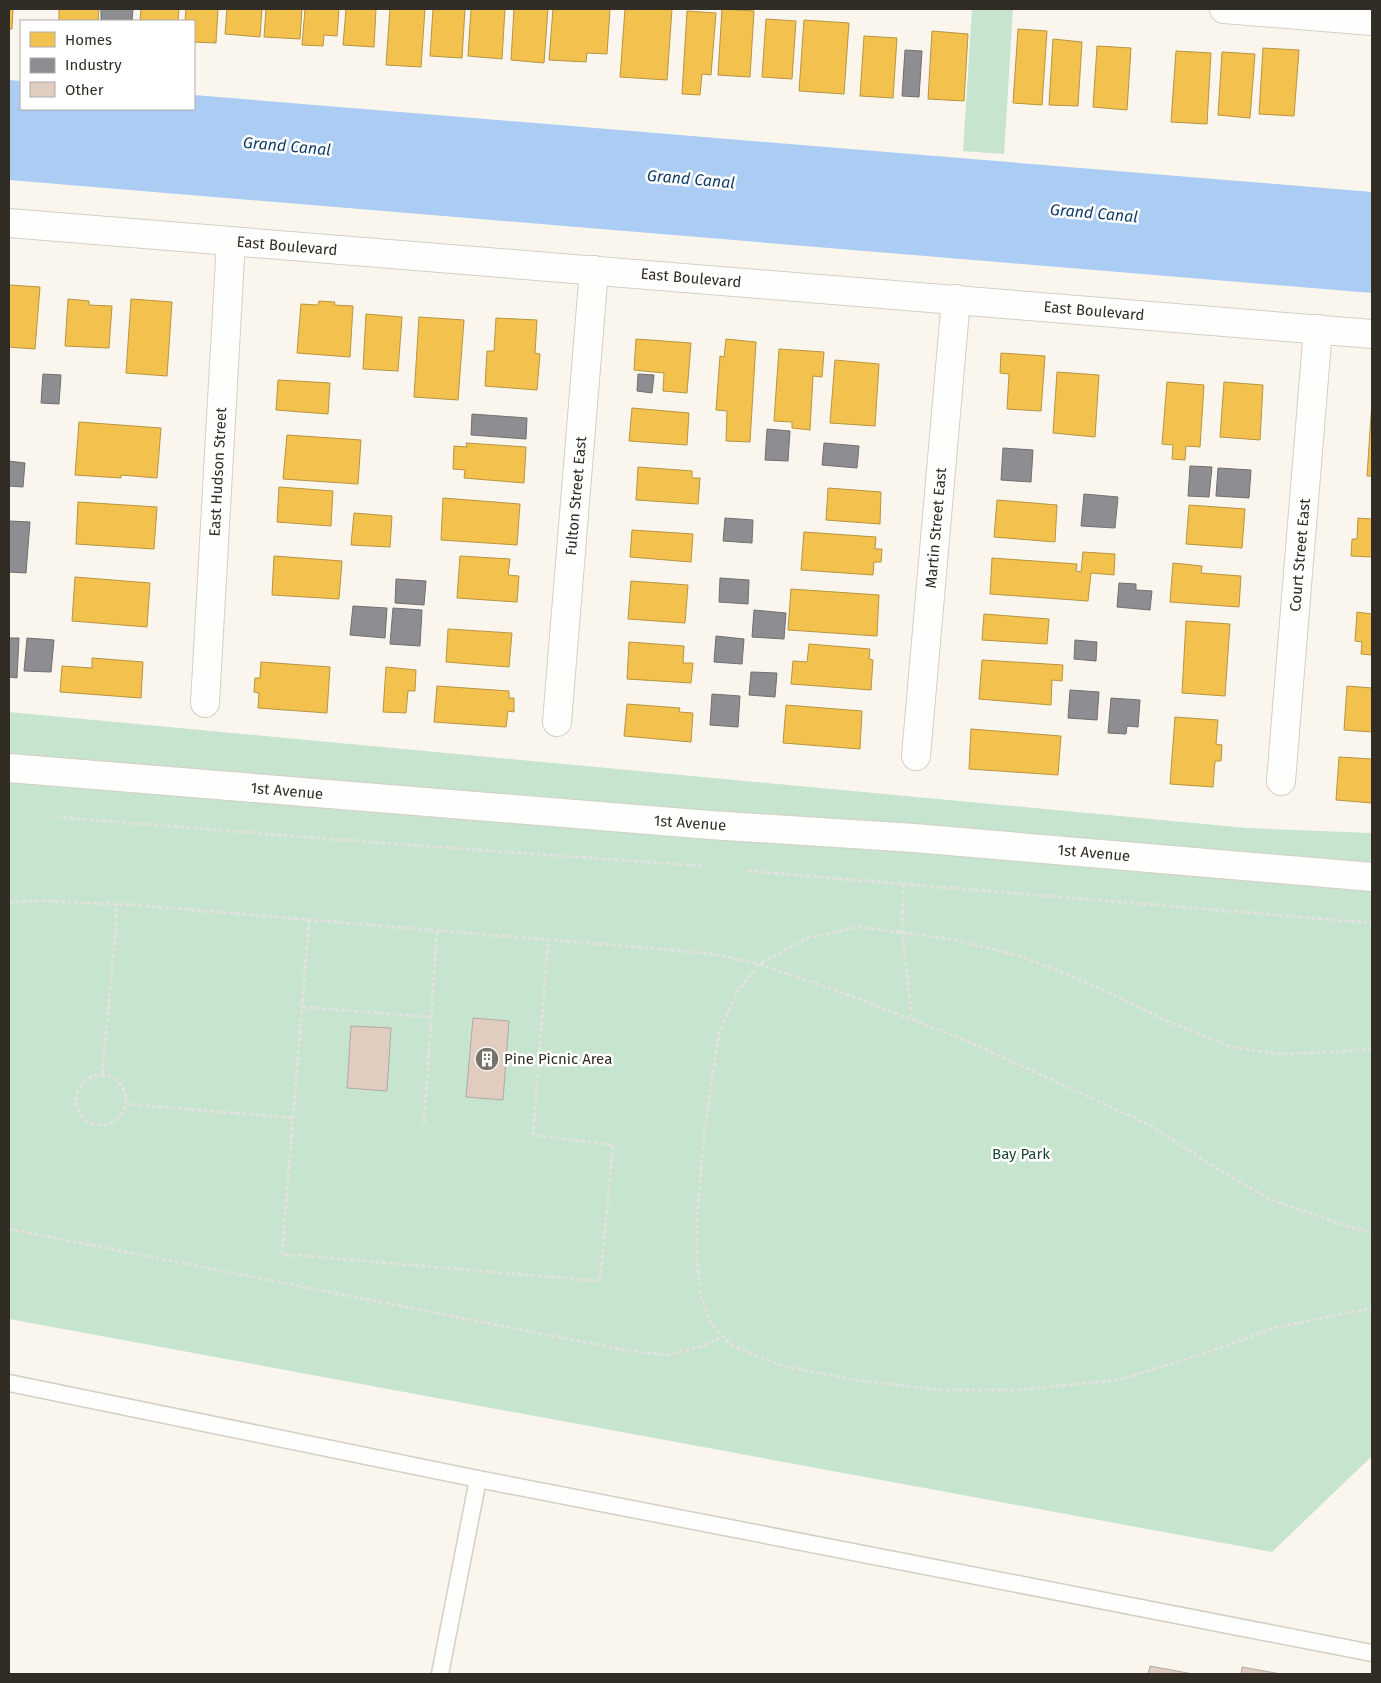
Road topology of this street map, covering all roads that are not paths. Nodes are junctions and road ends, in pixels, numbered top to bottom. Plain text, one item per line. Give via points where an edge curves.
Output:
1 (1224, 9) edge
2 (1344, 14) edge
3 (1372, 21) edge
4 (9, 223) edge
5 (231, 241) junction
6 (594, 270) junction
7 (956, 299) junction
8 (1318, 329) junction
9 (1372, 334) edge
10 (205, 703) dead end
11 (557, 722) dead end
12 (916, 756) dead end
13 (9, 768) edge
14 (1281, 782) dead end
15 (1372, 877) edge
16 (9, 1383) edge
17 (478, 1479) junction
18 (1372, 1653) edge
19 (440, 1674) edge

1 - 2 street
2 - 3 street
4 - 5 street, East Boulevard
5 - 6 street, East Boulevard
5 - 10 street, East Hudson Street
6 - 7 street, East Boulevard
6 - 11 street, Fulton Street East
7 - 8 street, East Boulevard
7 - 12 street, Martin Street East
8 - 9 street, East Boulevard
8 - 14 street, Court Street East
13 - 15 street, 1st Avenue
16 - 17 lane
17 - 18 lane
17 - 19 lane

